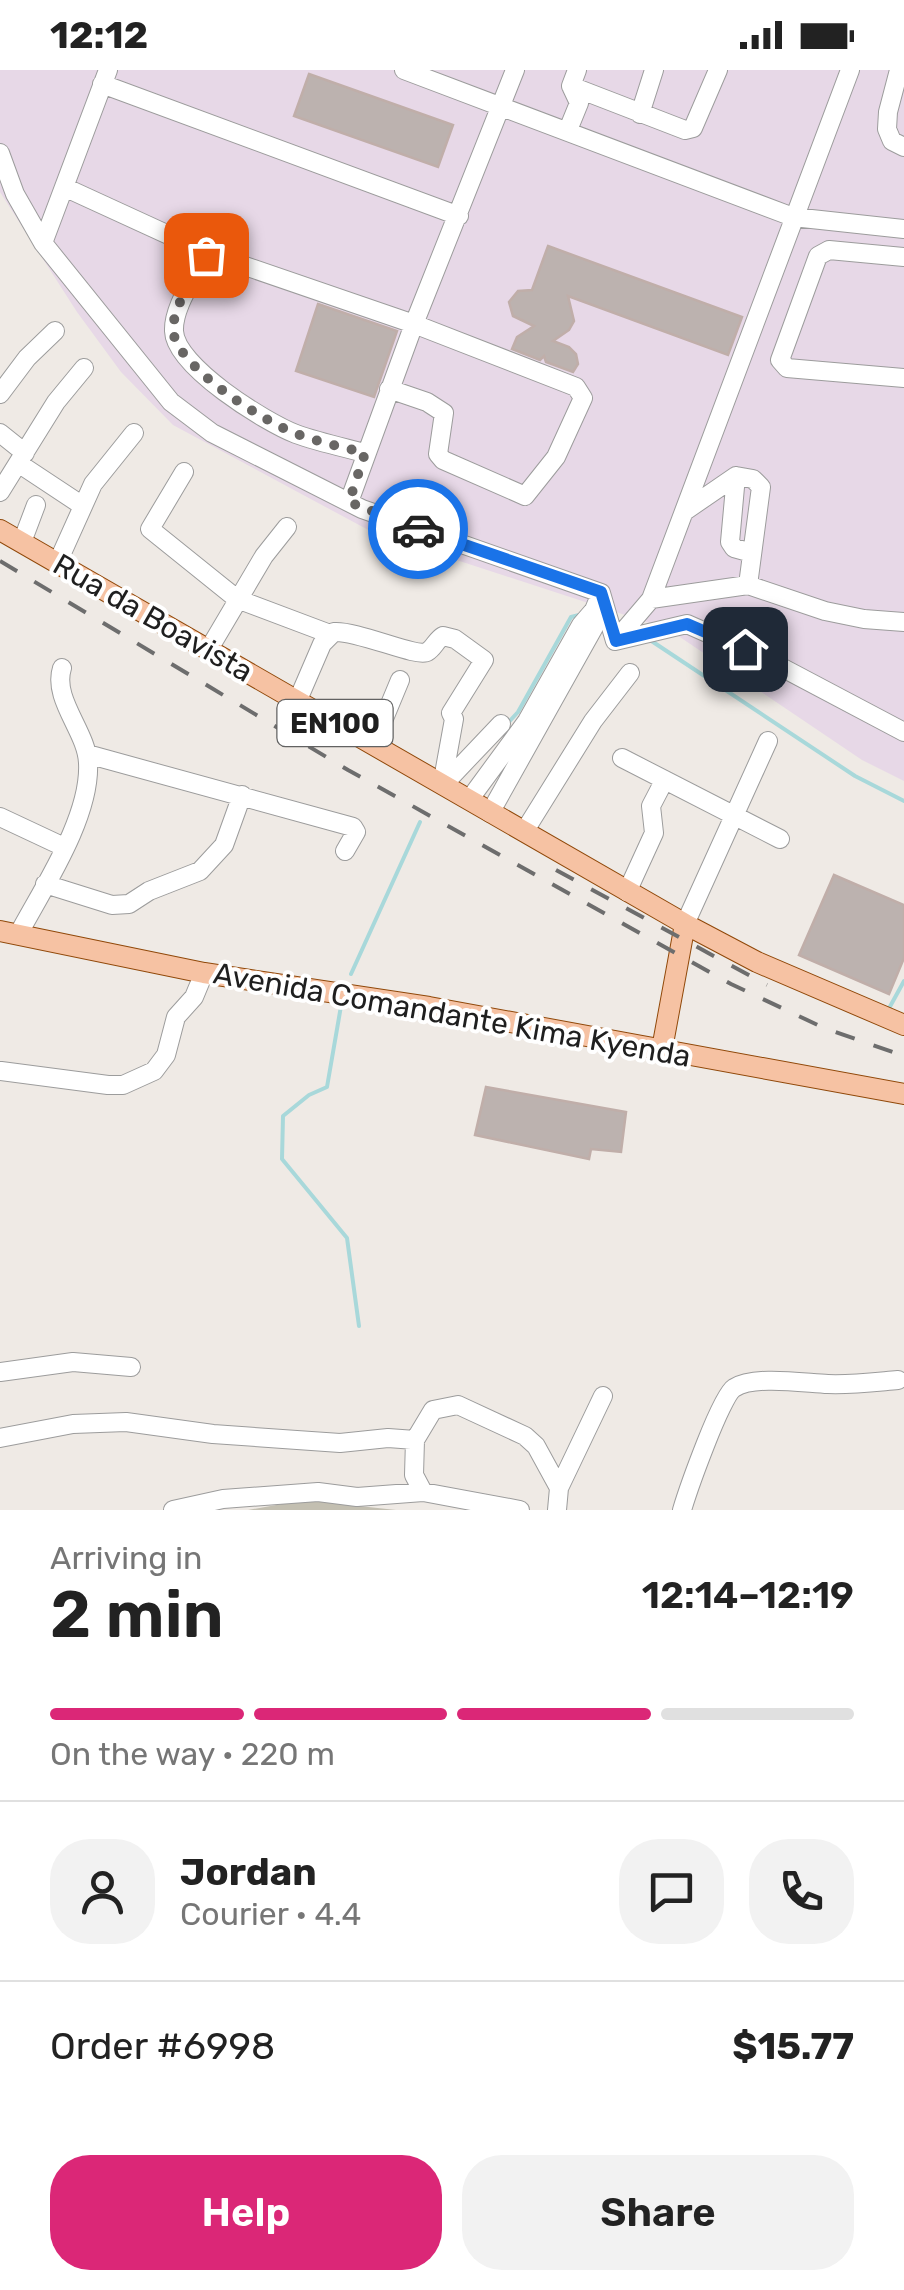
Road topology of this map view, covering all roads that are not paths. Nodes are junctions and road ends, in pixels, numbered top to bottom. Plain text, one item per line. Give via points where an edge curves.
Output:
1 (404, 70) edge
2 (515, 70) edge
3 (654, 70) edge
4 (718, 70) edge
5 (850, 70) edge
6 (898, 70) edge
7 (105, 77) edge
8 (453, 78) edge
9 (574, 78) edge
10 (502, 106) junction
11 (640, 114) junction
12 (568, 130) junction
13 (904, 147) edge
14 (0, 153) edge
15 (64, 187) junction
16 (459, 216) junction
17 (793, 218) junction
18 (895, 228) edge
19 (43, 244) junction
20 (210, 254) junction
21 (881, 256) junction
22 (904, 257) edge
23 (414, 324) junction
24 (55, 331) dead end
25 (84, 368) dead end
26 (904, 378) edge
27 (390, 389) junction
28 (0, 394) edge
29 (0, 433) edge
30 (134, 433) dead end
31 (365, 453) junction
32 (21, 458) junction
33 (184, 472) dead end
34 (0, 492) edge
35 (349, 502) junction
36 (36, 505) dead end
37 (84, 506) junction
38 (685, 511) junction
39 (287, 526) dead end
40 (0, 530) edge
41 (22, 542) junction
42 (57, 564) junction
43 (748, 585) junction
44 (237, 599) junction
45 (650, 599) junction
46 (598, 601) junction
47 (904, 622) edge
48 (330, 634) junction
49 (616, 641) junction
50 (209, 650) junction
51 (62, 668) dead end
52 (630, 673) dead end
53 (400, 680) dead end
54 (297, 702) junction
55 (500, 724) dead end
56 (904, 732) edge
57 (768, 741) dead end
58 (373, 745) junction
59 (87, 754) junction
60 (622, 758) dead end
61 (664, 780) junction
62 (442, 785) junction
63 (242, 796) junction
64 (469, 800) junction
65 (490, 813) junction
66 (0, 818) edge
67 (733, 818) junction
68 (524, 832) junction
69 (780, 839) dead end
70 (64, 847) junction
71 (345, 851) dead end
72 (45, 884) junction
73 (628, 892) junction
74 (686, 924) junction
75 (9, 933) edge
76 (204, 973) junction
77 (904, 1025) edge
78 (662, 1049) junction
79 (1, 1071) edge
80 (904, 1094) edge
81 (131, 1367) dead end
82 (0, 1372) edge
83 (898, 1380) dead end
84 (603, 1396) dead end
85 (0, 1438) edge
86 (415, 1440) junction
87 (559, 1488) junction
88 (424, 1492) junction
89 (356, 1504) edge
90 (173, 1510) edge
91 (520, 1510) edge
92 (556, 1510) edge
93 (682, 1510) edge

1 - 8 street
2 - 10 street
3 - 11 street
4 - 11 street via 693,128
5 - 17 street
6 - 13 street via 887,129
7 - 15 street
7 - 16 street
8 - 10 street
9 - 11 street
9 - 12 street via 579,103
10 - 12 street
10 - 16 street
12 - 17 street
14 - 19 street
15 - 19 street
15 - 20 street
16 - 23 street
17 - 18 street
17 - 38 street
18 - 21 street
19 - 35 street via 172,402 212,432
20 - 23 street
20 - 31 street via 173,326 189,364 294,433
21 - 22 street
21 - 26 street via 829,250 818,256 780,360 788,368
23 - 27 street
23 - 27 street via 576,387 583,398 556,456 525,496 443,460 438,454 444,413
24 - 28 street
25 - 32 street
27 - 31 street
29 - 32 street
30 - 37 street via 93,484
31 - 35 street
32 - 34 street
32 - 37 street
33 - 44 street via 150,529
35 - 46 street
36 - 41 street
37 - 42 street
38 - 43 street via 736,476 730,542 752,553
38 - 45 street
39 - 44 street
40 - 41 main road, Rua da Boavista / EN100
41 - 42 main road, Rua da Boavista / EN100
42 - 50 main road, Rua da Boavista / EN100
43 - 45 street
43 - 47 street via 825,611
44 - 48 street
44 - 50 street
45 - 49 street
46 - 49 street
46 - 64 street via 527,721
46 - 65 street via 594,627
48 - 54 street
48 - 62 street via 378,638 415,654 448,636 484,660 451,713
49 - 56 street via 687,624
50 - 54 main road, Rua da Boavista / EN100
51 - 59 street via 60,681
52 - 68 street
53 - 58 street
54 - 58 main road, Rua da Boavista / EN100
55 - 62 street
57 - 67 street
58 - 62 main road, Rua da Boavista / EN100
59 - 63 street
59 - 70 street via 81,808
60 - 61 street
61 - 67 street
61 - 73 street via 652,806 654,833
62 - 64 main road, Rua da Boavista / EN100
63 - 71 street via 353,827
63 - 72 street via 224,845 200,871 129,904 112,906
64 - 65 main road, Rua da Boavista / EN100
65 - 68 main road, Rua da Boavista / EN100
66 - 70 street
67 - 69 street
67 - 74 street
68 - 73 main road, Rua da Boavista / EN100
70 - 72 street
72 - 75 street
73 - 74 main road, Rua da Boavista / EN100
74 - 77 main road, EN100
74 - 78 main road
75 - 76 main road, Avenida Comandante Kima Kyenda
76 - 78 main road, Avenida Comandante Kima Kyenda
76 - 79 street via 176,1016 160,1063 138,1081 108,1085
78 - 80 main road, Avenida Comandante Kima Kyenda
81 - 82 street via 74,1362
83 - 93 street via 738,1385 718,1417
84 - 87 street
85 - 86 street via 126,1422 340,1443
86 - 87 street via 433,1410 458,1405 525,1436
86 - 88 street via 414,1475
87 - 92 street
88 - 89 street
88 - 91 street
89 - 90 street via 318,1492

